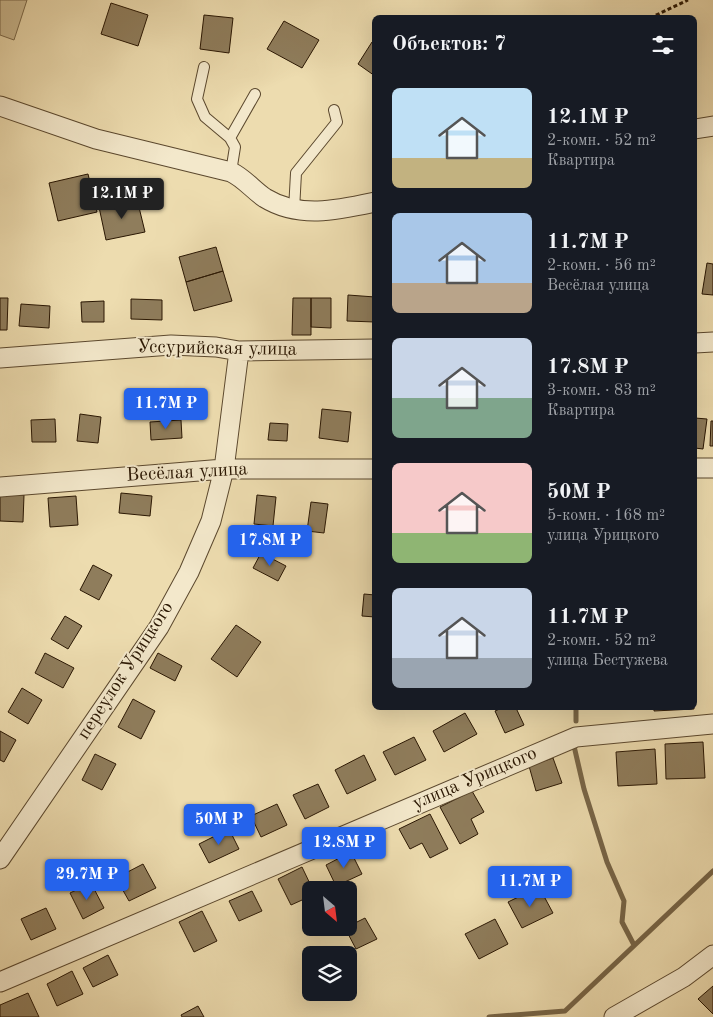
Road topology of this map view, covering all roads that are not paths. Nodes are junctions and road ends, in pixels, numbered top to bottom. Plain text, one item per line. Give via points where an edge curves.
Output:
1 (204, 67) dead end
2 (254, 94) dead end
3 (0, 106) edge
4 (334, 110) dead end
5 (713, 126) edge
6 (697, 129) edge
7 (230, 138) junction
8 (231, 172) junction
9 (372, 203) edge
10 (294, 210) junction
11 (713, 342) edge
12 (697, 343) edge
13 (372, 349) edge
14 (239, 351) junction
15 (0, 358) edge
16 (697, 468) edge
17 (713, 468) edge
18 (224, 469) junction
19 (372, 469) edge
20 (0, 487) edge
21 (713, 724) edge
22 (0, 859) edge
23 (713, 956) edge
24 (0, 982) edge
25 (614, 1017) edge

1 - 7 lane via 196,99 205,117
2 - 7 lane
3 - 8 street via 96,139
4 - 10 lane via 337,122 296,173
5 - 6 street
7 - 8 lane via 235,148
8 - 10 street via 264,197
9 - 10 street via 316,212
11 - 12 street
13 - 14 street, Уссурийская улица
14 - 15 street, Уссурийская улица via 171,345
14 - 18 street, переулок Урицкого
16 - 17 street
18 - 19 street, Весёлая улица
18 - 20 street, Весёлая улица
18 - 22 street, переулок Урицкого via 211,521 189,572 159,627
21 - 24 street, улица Урицкого via 576,736
23 - 25 street via 684,977

